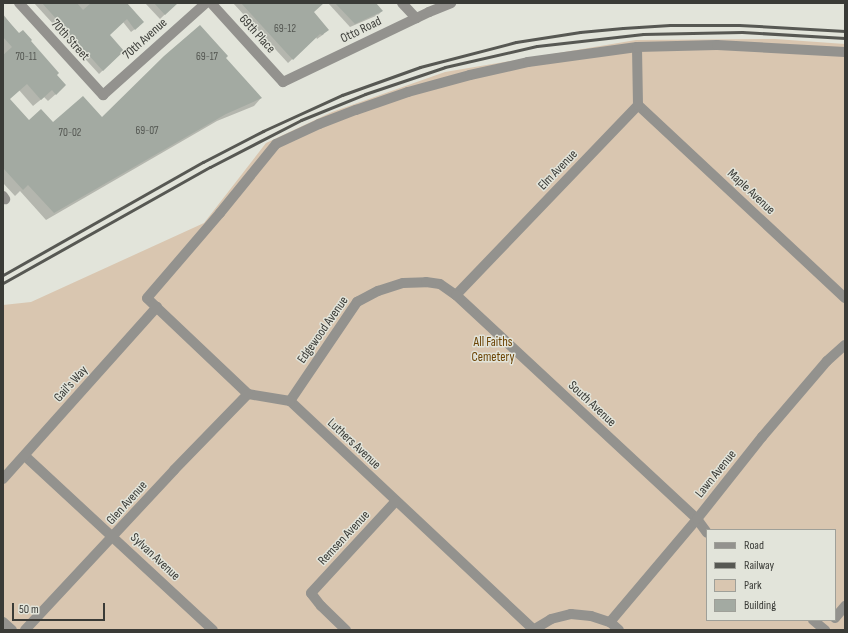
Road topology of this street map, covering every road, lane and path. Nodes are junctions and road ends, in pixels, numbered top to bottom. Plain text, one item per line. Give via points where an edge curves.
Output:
1 (19, 3) edge
2 (206, 3) edge
3 (211, 3) edge
4 (402, 3) edge
5 (451, 3) edge
6 (416, 18) junction
7 (637, 47) junction
8 (845, 52) edge
9 (283, 82) joint
10 (102, 95) joint
11 (638, 105) junction
12 (456, 295) junction
13 (845, 298) edge
14 (157, 307) junction
15 (845, 344) edge
16 (248, 394) junction
17 (290, 401) junction
18 (25, 456) junction
19 (3, 479) edge
20 (396, 501) junction
21 (697, 520) junction
22 (706, 532) edge
23 (114, 536) junction
24 (845, 606) edge
25 (836, 617) edge
26 (814, 621) edge
27 (832, 621) edge
28 (3, 622) edge
29 (610, 622) junction
30 (12, 630) edge
31 (25, 630) edge
32 (213, 630) edge
33 (346, 630) edge
34 (533, 630) edge
35 (619, 630) edge
36 (825, 630) edge

1 - 10 street, 70th Street
2 - 10 street, 70th Avenue
3 - 9 street, 69th Place
4 - 6 street
5 - 6 street, Otto Road
6 - 9 street, Otto Road
7 - 8 street via 717,45
7 - 11 street
7 - 14 street via 528,62 470,75 356,110 276,144 147,298
11 - 12 street, Elm Avenue
11 - 13 street, Maple Avenue
12 - 17 street, Edgewood Avenue via 440,284 403,283 378,291 357,302
12 - 21 street, South Avenue
14 - 16 street
14 - 18 street, Gail's Way
15 - 21 street, Lawn Avenue via 762,437
16 - 17 street
16 - 23 street, Glen Avenue
17 - 20 street, Luthers Avenue
18 - 19 street, Gail's Way
18 - 23 street, Sylvan Avenue
20 - 33 street, Remsen Avenue via 311,593
20 - 34 street, Luthers Avenue
21 - 22 street, South Avenue
21 - 29 street, Lawn Avenue
23 - 31 street, Glen Avenue
23 - 32 street, Sylvan Avenue
24 - 25 street
26 - 36 street
27 - 36 street
28 - 30 street
29 - 34 street via 591,616 571,614 551,619
29 - 35 street

